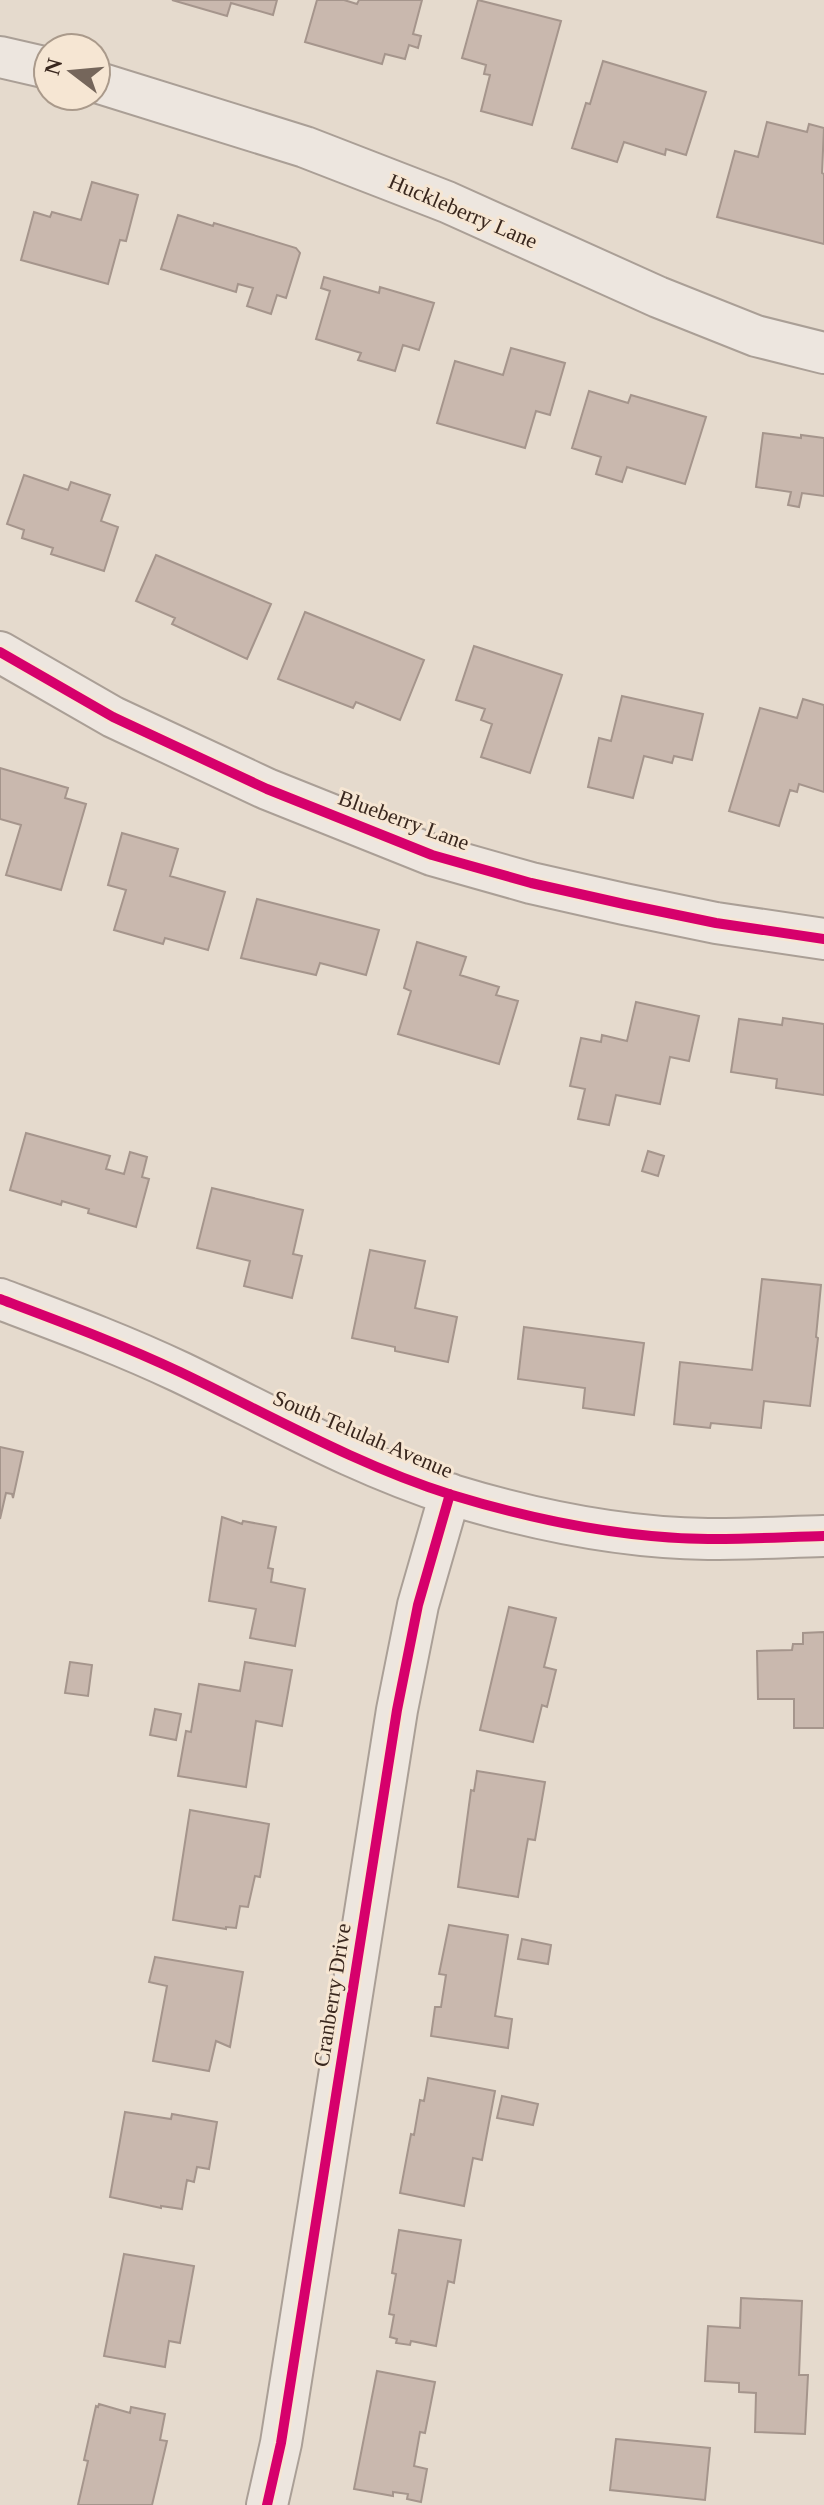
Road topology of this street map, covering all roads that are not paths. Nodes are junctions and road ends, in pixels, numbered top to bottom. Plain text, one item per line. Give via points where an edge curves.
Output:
1 (0, 57) edge
2 (32, 64) edge
3 (112, 87) edge
4 (824, 353) edge
5 (0, 652) edge
6 (824, 939) edge
7 (0, 1299) edge
8 (450, 1494) junction
9 (824, 1536) edge
10 (267, 2505) edge

1 - 2 street
3 - 4 street, Huckleberry Lane via 305,147 447,202 756,336
5 - 6 street, Blueberry Lane via 183,750 432,855 639,907
7 - 8 street, South Telulah Avenue via 117,1343 320,1441
8 - 9 street, South Telulah Avenue via 538,1518 651,1535
8 - 10 street, Cranberry Drive via 418,1605 397,1710

